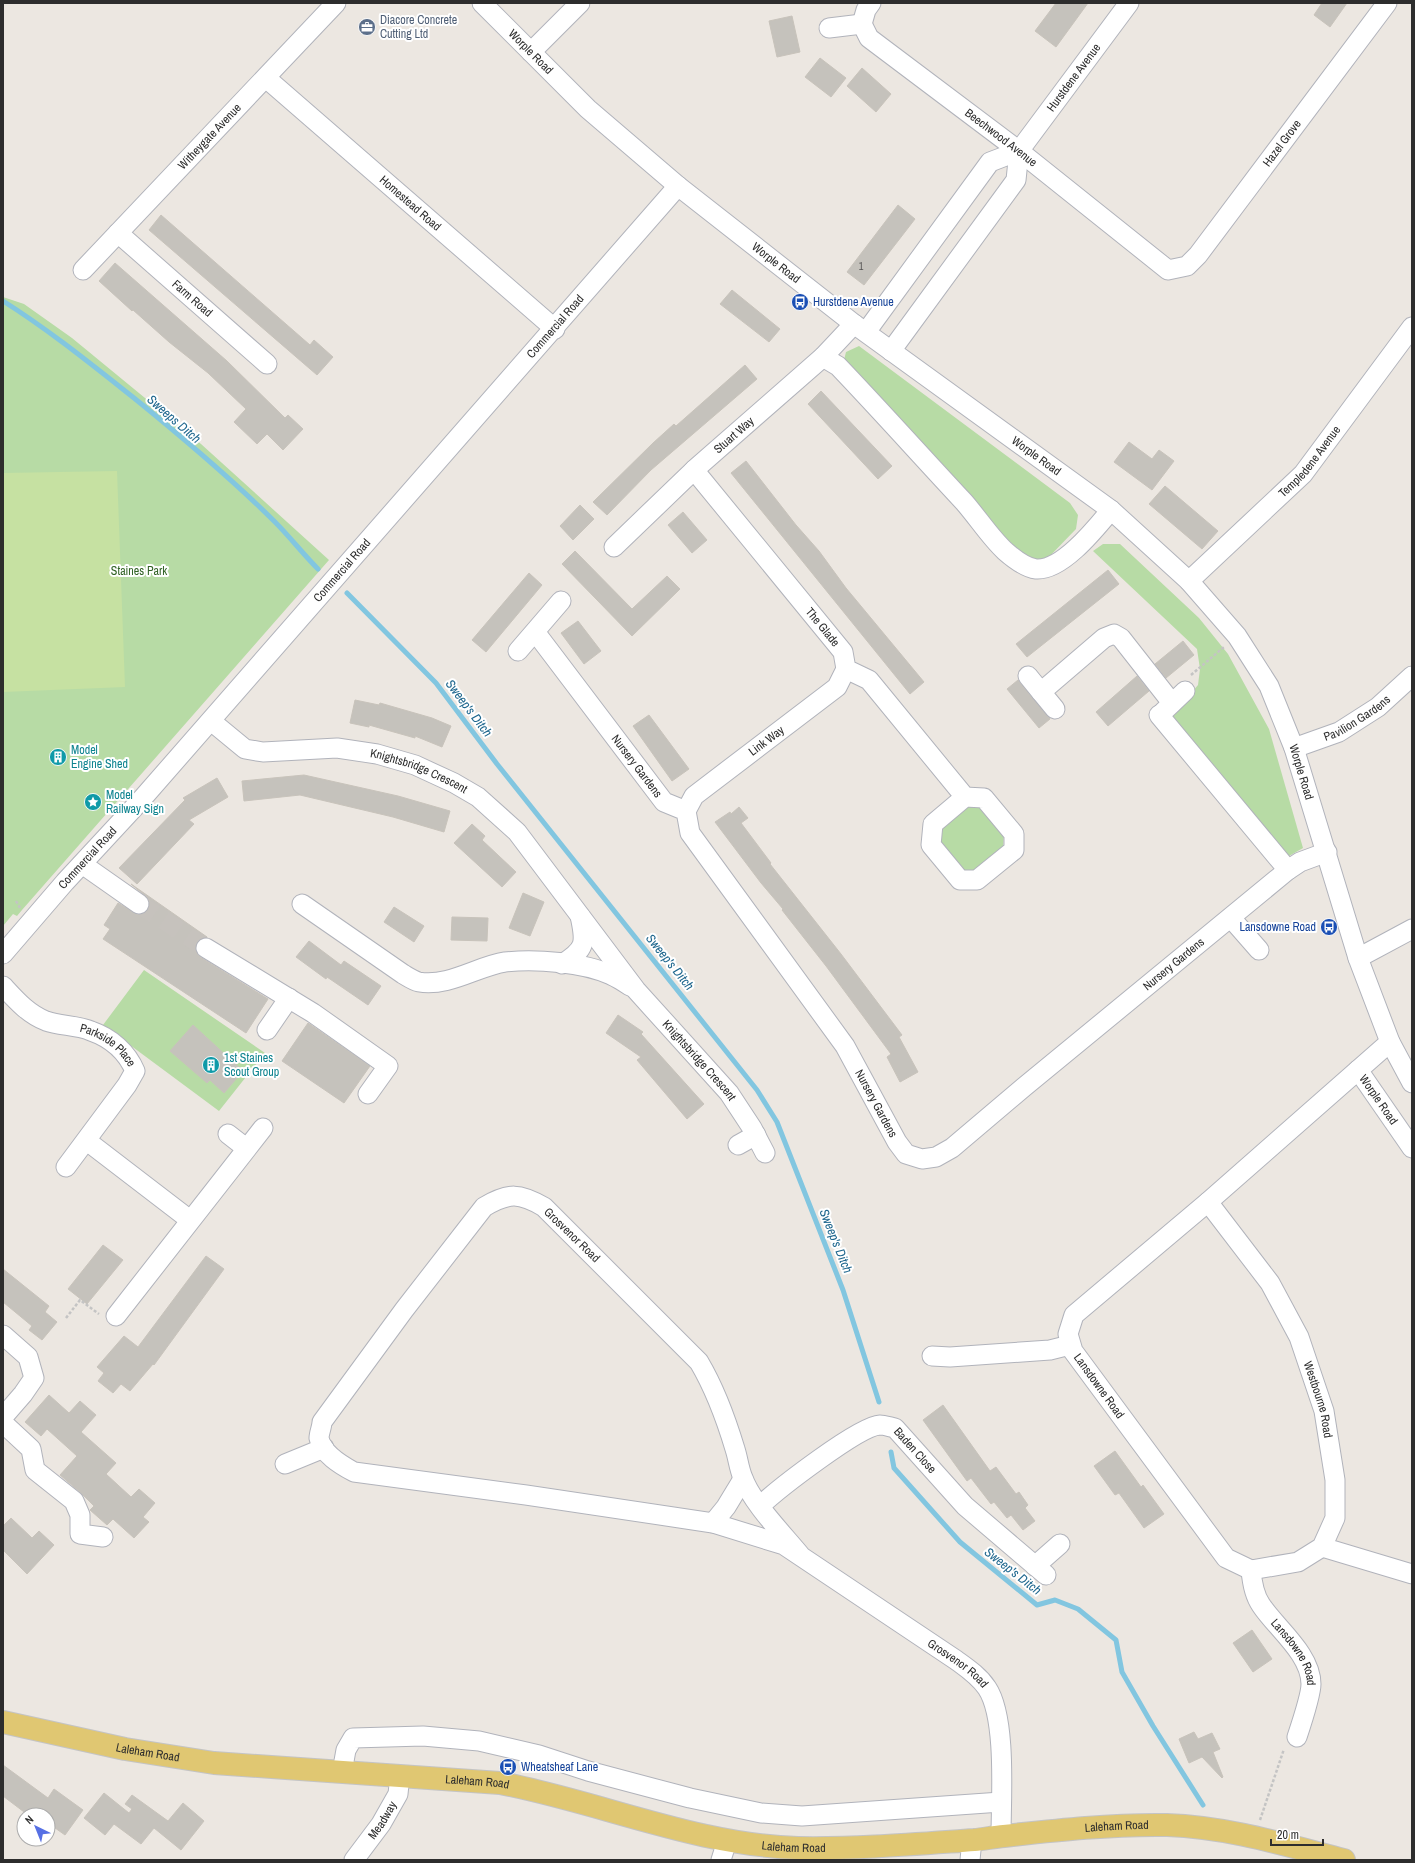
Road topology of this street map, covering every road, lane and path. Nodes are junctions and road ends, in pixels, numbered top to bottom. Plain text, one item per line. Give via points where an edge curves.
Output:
1 (336, 3) edge
2 (482, 3) edge
3 (580, 3) edge
4 (871, 3) edge
5 (1129, 3) edge
6 (1387, 3) edge
7 (862, 24) junction
8 (829, 28) dead end
9 (531, 52) junction
10 (266, 78) junction
11 (1019, 151) junction
12 (678, 186) junction
13 (118, 233) junction
14 (83, 270) dead end
15 (1168, 270) joint
16 (1412, 327) edge
17 (555, 328) junction
18 (860, 328) junction
19 (891, 351) junction
20 (822, 357) junction
21 (267, 364) dead end
22 (694, 470) junction
23 (1110, 510) junction
24 (614, 547) dead end
25 (1189, 581) junction
26 (561, 602) dead end
27 (536, 633) junction
28 (1237, 636) junction
29 (518, 652) dead end
30 (846, 669) junction
31 (1028, 676) dead end
32 (1412, 676) edge
33 (1041, 692) junction
34 (1166, 708) junction
35 (1055, 709) dead end
36 (211, 721) junction
37 (1294, 748) junction
38 (965, 797) junction
39 (686, 811) junction
40 (1327, 852) junction
41 (82, 864) junction
42 (1288, 870) junction
43 (139, 904) tunnel mouth
44 (302, 904) dead end
45 (580, 916) junction
46 (1231, 918) junction
47 (1412, 929) edge
48 (206, 948) tunnel mouth
49 (1259, 950) dead end
50 (3, 954) edge
51 (1358, 958) junction
52 (562, 964) junction
53 (3, 986) edge
54 (636, 990) junction
55 (289, 998) junction
56 (267, 1030) dead end
57 (1390, 1042) junction
58 (1358, 1070) junction
59 (1412, 1083) edge
60 (368, 1094) dead end
61 (263, 1128) dead end
62 (228, 1134) dead end
63 (756, 1135) junction
64 (87, 1141) junction
65 (738, 1145) dead end
66 (246, 1148) junction
67 (1412, 1148) edge
68 (765, 1153) dead end
69 (66, 1167) dead end
70 (1208, 1202) junction
71 (190, 1220) junction
72 (116, 1316) joint
73 (66, 1318) dead end
74 (3, 1335) edge
75 (1070, 1345) junction
76 (932, 1356) dead end
77 (3, 1417) edge
78 (3, 1423) edge
79 (324, 1448) junction
80 (285, 1464) dead end
81 (743, 1479) junction
82 (760, 1506) junction
83 (713, 1523) junction
84 (103, 1537) dead end
85 (1060, 1544) dead end
86 (1322, 1547) junction
87 (802, 1556) junction
88 (1250, 1570) junction
89 (1412, 1574) edge
90 (3, 1722) edge
91 (1297, 1737) joint
92 (342, 1772) junction
93 (400, 1775) junction
94 (1001, 1802) junction
95 (1256, 1829) junction
96 (1001, 1836) junction
97 (724, 1850) edge
98 (971, 1850) edge
99 (354, 1860) edge
100 (1344, 1860) edge

1 - 10 street, Witheygate Avenue
2 - 9 street, Worple Road
3 - 9 street
4 - 7 street
5 - 11 street, Hurstdene Avenue
6 - 15 street, Hazel Grove via 1198,255 1187,266
7 - 8 street
7 - 11 street, Beechwood Avenue via 869,38
9 - 12 street, Worple Road via 588,109
10 - 13 street, Witheygate Avenue
10 - 17 street, Homestead Road
11 - 15 street, Beechwood Avenue
11 - 18 street via 990,162
11 - 19 street via 1016,180
12 - 17 street, Commercial Road
12 - 18 street, Worple Road
13 - 14 street, Witheygate Avenue
13 - 21 street, Farm Road
16 - 25 street, Templedene Avenue via 1304,474
17 - 36 street, Commercial Road
18 - 19 street, Worple Road
18 - 20 street, Stuart Way
19 - 23 street, Worple Road
20 - 22 street, Stuart Way
20 - 23 street via 838,366 979,519 1004,550 1021,563 1036,569 1054,565 1075,550
22 - 24 street, Stuart Way
22 - 30 street, The Glade via 843,652
23 - 25 street, Worple Road
25 - 28 street, Worple Road
26 - 27 street
27 - 29 street
27 - 39 street, Nursery Gardens via 664,802
28 - 34 path via 1180,684
28 - 37 street, Worple Road via 1268,686
30 - 38 street via 869,680
30 - 39 street, Link Way via 836,688 694,796
31 - 33 street
32 - 37 street, Pavilion Gardens via 1378,707 1339,732
33 - 34 street via 1104,638 1114,634 1121,638
33 - 35 street
34 - 42 street
36 - 41 street, Commercial Road
36 - 45 street, Knightsbridge Crescent via 245,749 263,752 338,748 377,754 415,765 454,783 478,797 517,832
37 - 40 street, Worple Road
38 - 38 street via 984,798 1014,834 1014,850 977,880 960,880 931,845 933,824
39 - 46 street, Nursery Gardens via 690,833 846,1046 897,1142 906,1154 922,1160 936,1157 952,1148
40 - 42 street, Nursery Gardens via 1300,862
40 - 51 street, Worple Road
41 - 43 street
41 - 50 street, Commercial Road
42 - 46 street, Nursery Gardens
44 - 52 street, Knightsbridge Crescent via 418,982 438,982 504,962 534,961
45 - 52 street, Knightsbridge Crescent via 585,937 578,954
45 - 54 street, Knightsbridge Crescent
46 - 49 street
47 - 51 street
48 - 55 street
51 - 57 street, Worple Road
52 - 54 street, Knightsbridge Crescent via 578,965 611,975
53 - 64 street, Parkside Place via 29,1012 46,1021 90,1030 116,1044 130,1059 134,1071 127,1085
54 - 63 street, Knightsbridge Crescent via 729,1093
55 - 56 street
55 - 60 street via 313,1012 388,1066
57 - 58 street, Lansdowne Road
57 - 59 street, Worple Road
58 - 67 street, Worple Road
58 - 70 street, Lansdowne Road
61 - 66 street
62 - 66 street
63 - 65 street
63 - 68 street, Knightsbridge Crescent
64 - 69 street, Parkside Place
64 - 71 street
66 - 71 street
70 - 75 street, Lansdowne Road via 1074,1315 1068,1334
70 - 86 street, Westbourne Road via 1270,1283 1299,1337 1324,1411 1335,1480 1335,1518
71 - 72 street
72 - 73 path via 111,1323 80,1300
74 - 77 street via 28,1358 34,1378
75 - 76 street via 1050,1350
75 - 88 street, Lansdowne Road via 1226,1558
78 - 84 street via 30,1449 35,1470 74,1501 80,1515 80,1534
79 - 80 street
79 - 81 street, Grosvenor Road via 319,1437 322,1422 342,1394 484,1207 497,1199 512,1195 522,1196 544,1207 699,1362 710,1381 736,1449
79 - 83 street, Grosvenor Road via 339,1463 360,1473
81 - 82 street, Grosvenor Road
81 - 83 street
82 - 85 street, Baden Close via 848,1438 880,1425 895,1428 965,1506 1041,1571
82 - 87 street, Grosvenor Road
83 - 87 street, Grosvenor Road via 784,1545
86 - 88 street via 1298,1562
86 - 89 street
87 - 94 street, Grosvenor Road via 978,1676 988,1689 1000,1733
88 - 91 street, Lansdowne Road via 1261,1605 1293,1643 1309,1672 1311,1685
90 - 92 main road, Laleham Road via 125,1749 214,1763
91 - 95 path via 1286,1744
92 - 93 main road, Laleham Road
92 - 94 street via 346,1750 353,1738 422,1736 479,1740 690,1798 761,1813 802,1816
93 - 97 main road, Laleham Road via 500,1783 541,1791 636,1818
93 - 99 street, Meadway via 398,1794 381,1824
94 - 96 street, Grosvenor Road
95 - 96 main road, Laleham Road via 1167,1825 1090,1828
95 - 100 main road, Laleham Road
96 - 98 main road, Laleham Road
97 - 98 main road, Laleham Road

